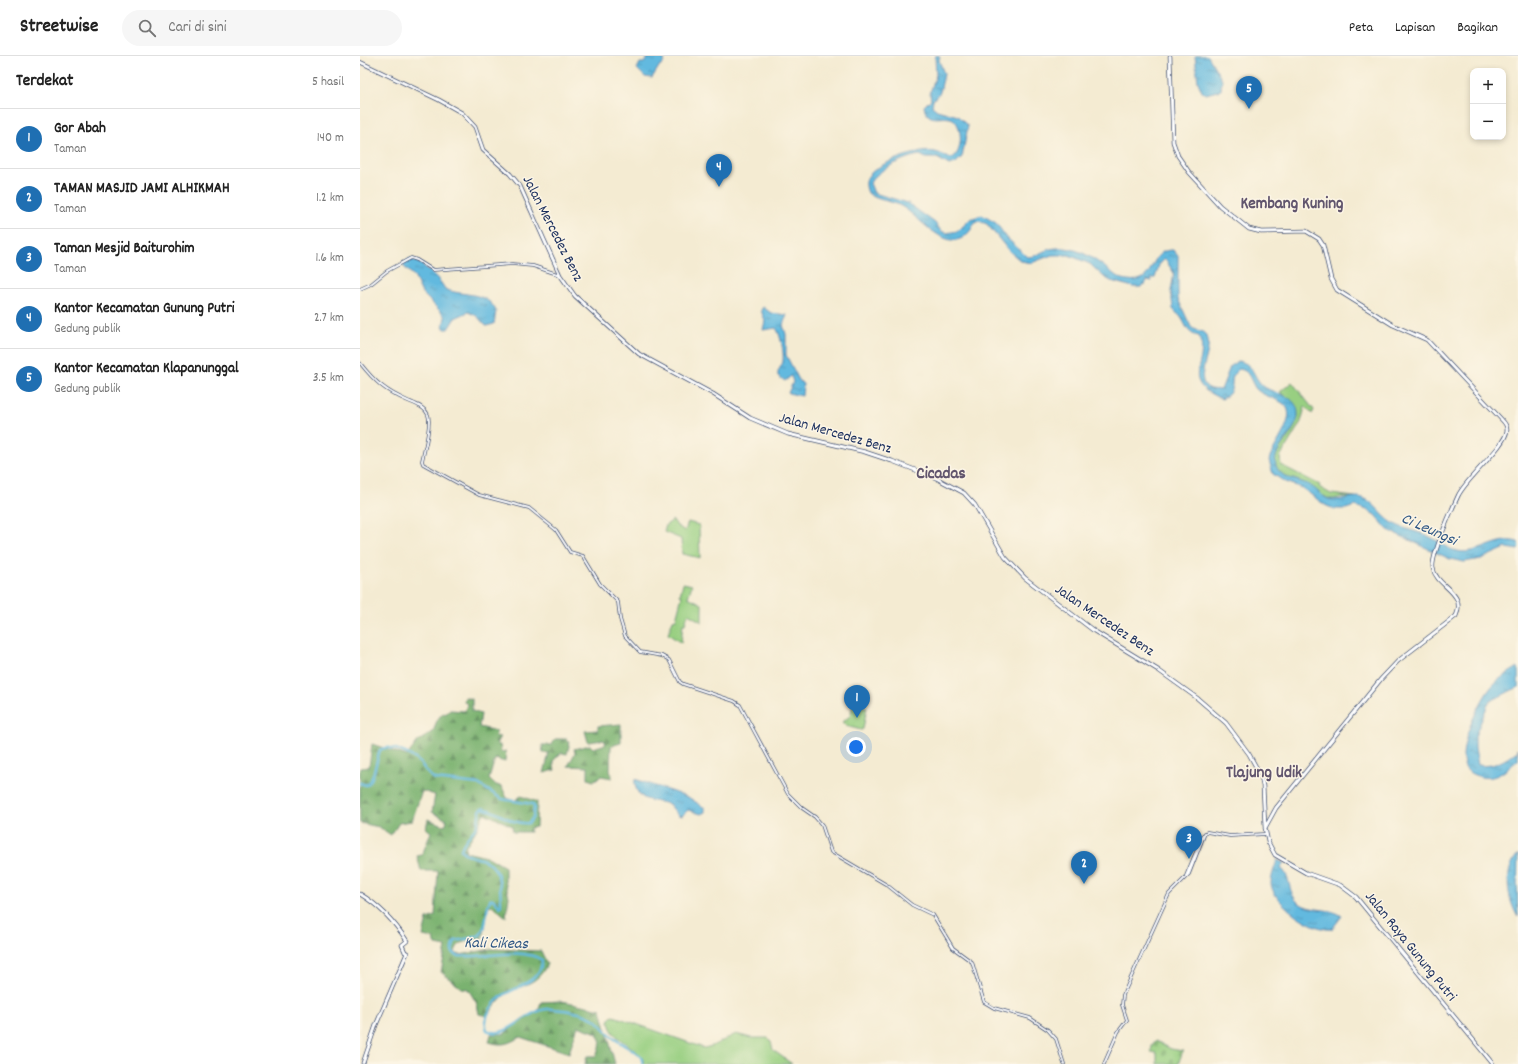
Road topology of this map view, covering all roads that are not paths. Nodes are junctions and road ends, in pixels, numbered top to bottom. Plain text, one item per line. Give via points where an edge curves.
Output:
1 (1170, 56) edge
2 (360, 62) edge
3 (560, 275) junction
4 (360, 289) edge
5 (360, 363) edge
6 (1265, 828) junction
7 (1266, 834) junction
8 (360, 895) edge
9 (362, 1063) edge
10 (1064, 1064) edge
11 (1103, 1064) edge
12 (1492, 1064) edge

1 - 6 main road via 1173,142 1178,156 1189,172 1220,206 1249,229 1258,232 1306,231 1319,239 1323,245 1330,279 1337,290 1393,325 1427,340 1505,424 1507,433 1460,491 1434,557 1435,573 1458,600 1456,616 1398,661 1378,682 1276,808
2 - 3 main road, Jalan Mercedez Benz via 459,111 472,124 482,150 520,186
3 - 4 street via 533,266 512,264 433,270 411,258
3 - 6 main road, Jalan Mercedez Benz via 574,296 632,348 747,416 788,434 892,461 936,478 964,494 975,505 1005,557 1025,578 1096,632 1158,670 1197,698 1226,723 1249,754 1260,776 1263,786
5 - 10 street via 378,384 394,395 420,406 427,413 429,419 423,464 479,495 529,508 554,529 570,552 583,556 600,584 617,600 623,632 631,644 644,653 670,660 682,683 740,705 788,794 822,825 831,852 865,870 912,905 933,915 952,948 972,962 984,1002 994,1008 1030,1018 1048,1030 1056,1039
6 - 7 main road, Jalan Raya Gunung Putri
7 - 11 street via 1230,836 1205,833 1186,876 1169,894 1122,995 1126,1020
7 - 12 main road, Jalan Raya Gunung Putri via 1275,854 1306,872 1336,883 1356,897
8 - 9 main road via 372,903 406,941 402,946 406,952

